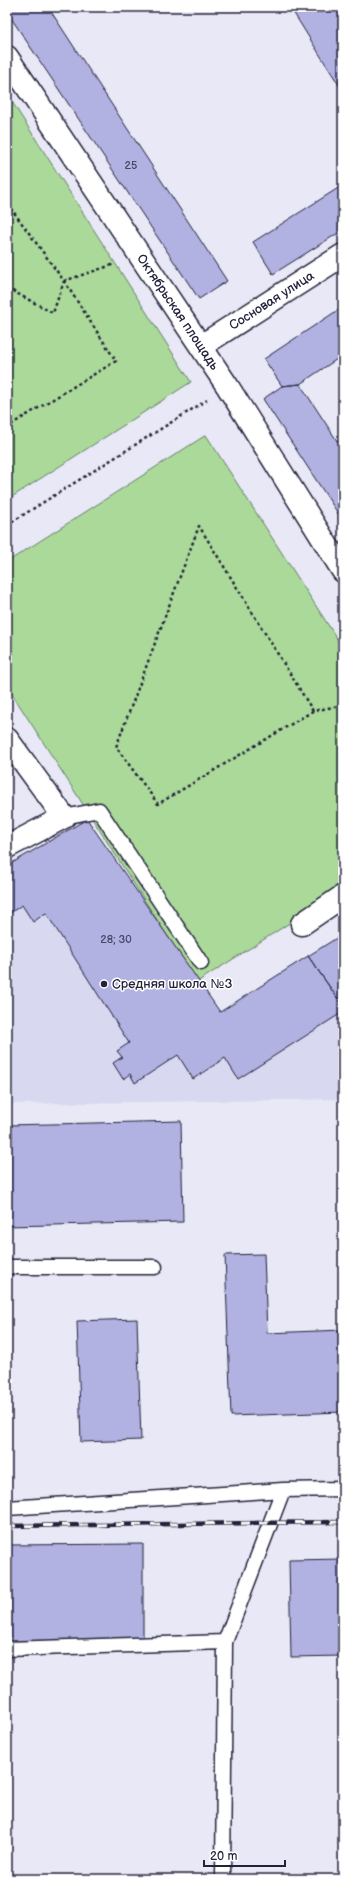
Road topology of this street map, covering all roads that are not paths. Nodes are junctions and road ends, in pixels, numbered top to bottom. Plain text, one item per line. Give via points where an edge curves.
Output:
1 (7, 57) edge
2 (343, 255) edge
3 (200, 346) junction
4 (343, 571) edge
5 (7, 739) edge
6 (64, 817) junction
7 (7, 847) edge
8 (343, 896) edge
9 (302, 924) dead end
10 (201, 962) dead end
11 (7, 1267) edge
12 (155, 1267) dead end
13 (343, 1489) edge
14 (283, 1490) junction
15 (7, 1508) edge
16 (225, 1642) junction
17 (7, 1649) edge
18 (223, 1879) edge

1 - 3 street, Октябрьская площадь
2 - 3 street, Сосновая улица
3 - 4 street, Октябрьская площадь
5 - 6 street
6 - 7 street
6 - 10 lane via 99,810
8 - 9 street
11 - 12 lane
13 - 14 lane
14 - 15 lane
14 - 16 lane
16 - 17 lane
16 - 18 lane

